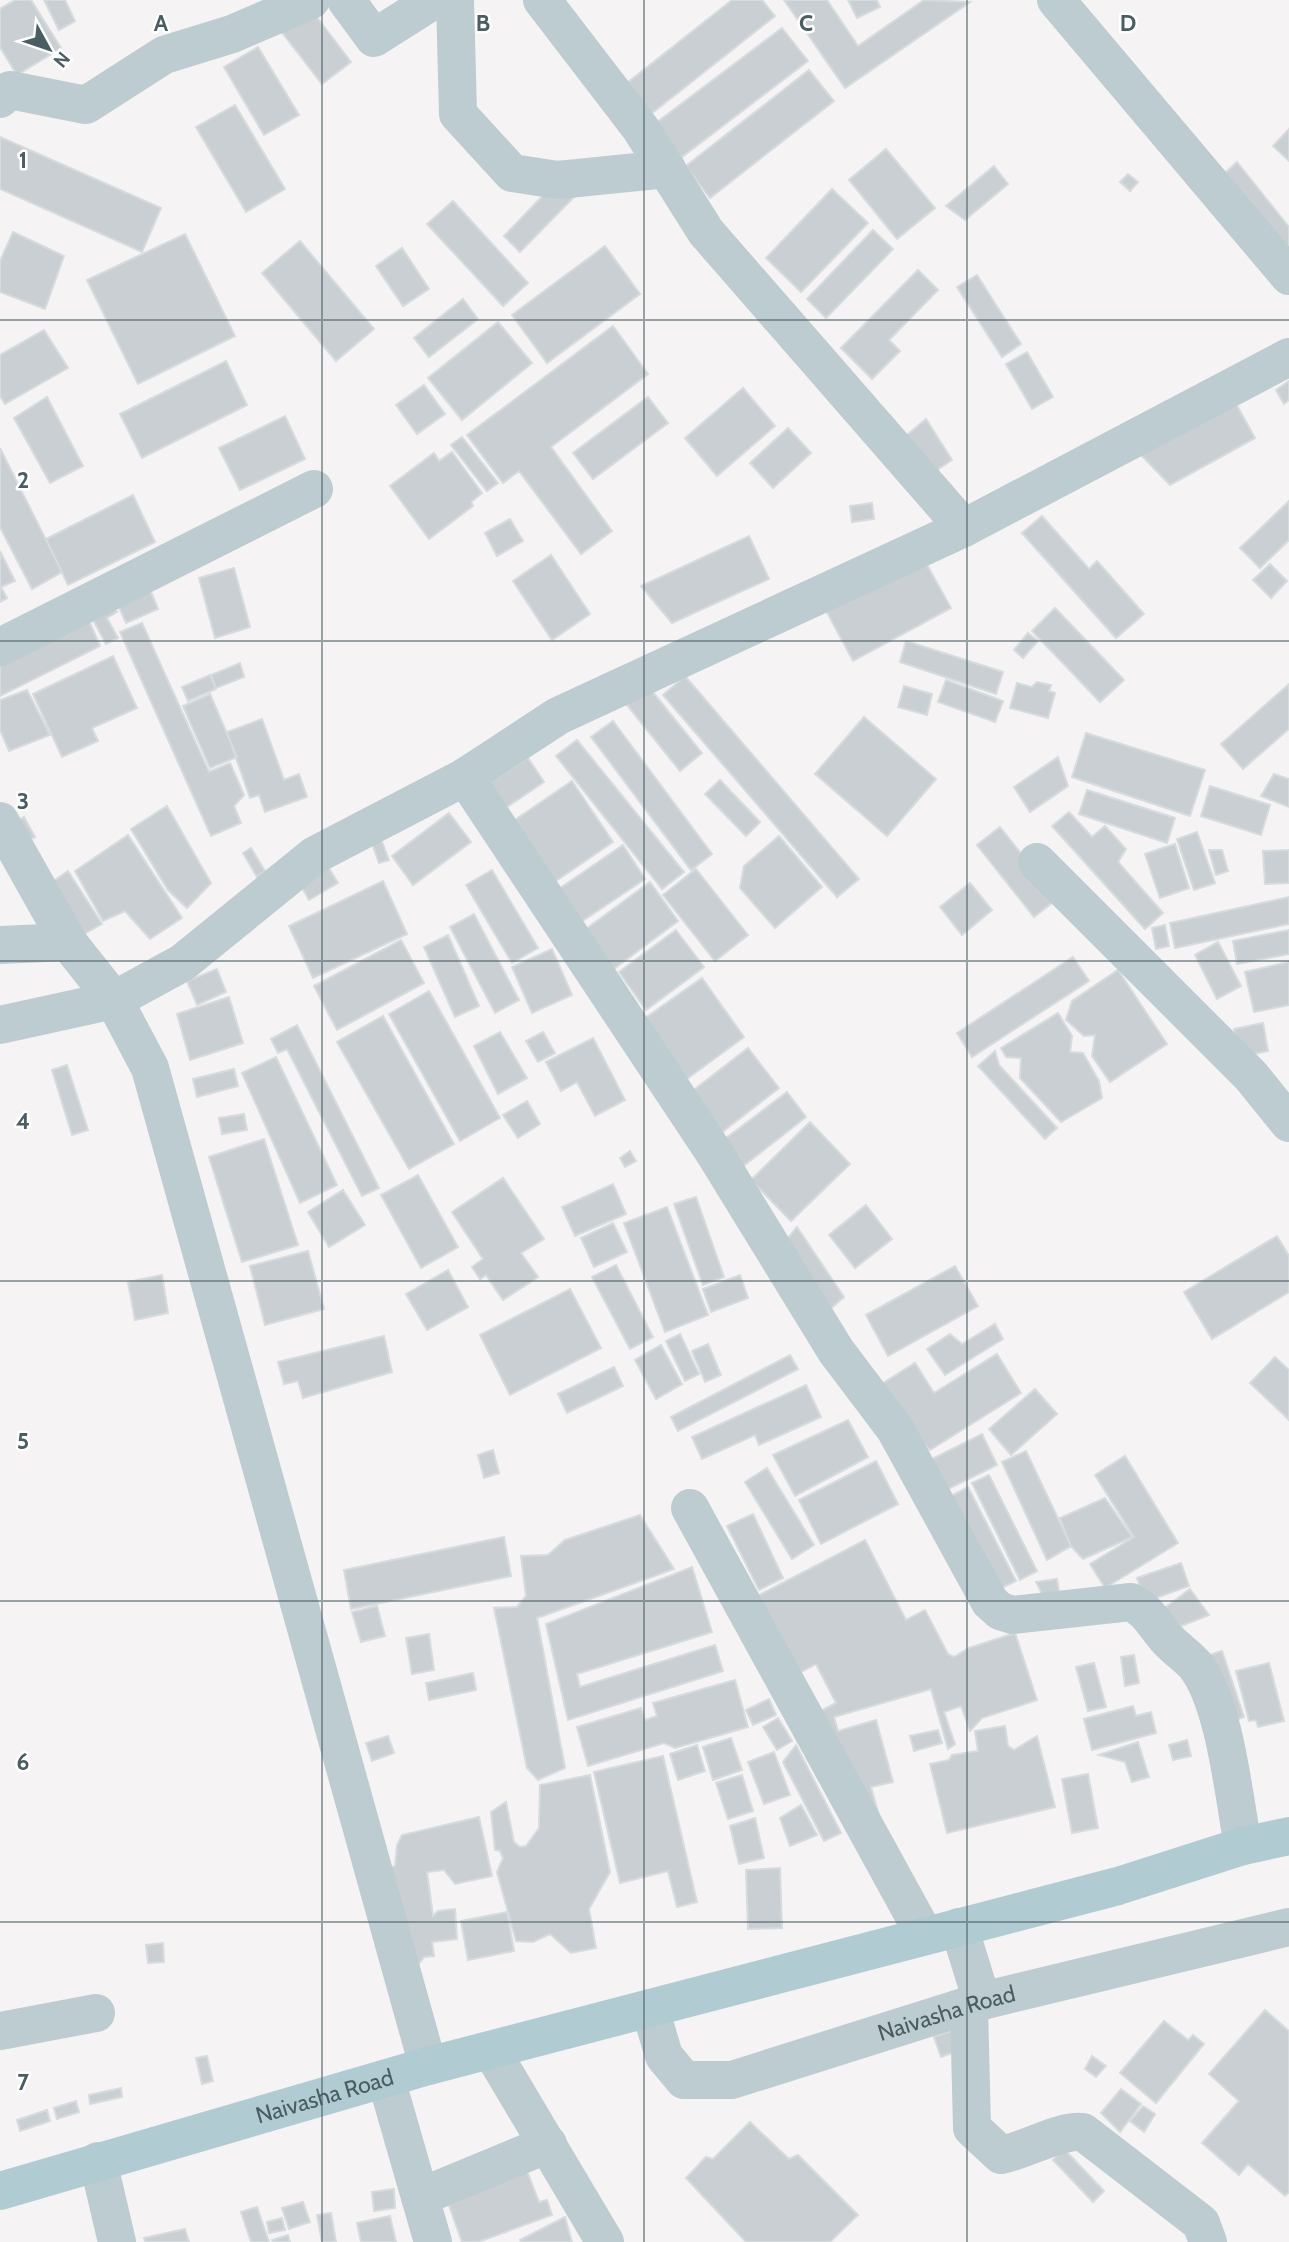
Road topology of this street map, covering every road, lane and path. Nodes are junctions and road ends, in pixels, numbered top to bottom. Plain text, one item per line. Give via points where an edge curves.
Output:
1 (311, 0) edge
2 (346, 0) edge
3 (434, 0) edge
4 (455, 0) edge
5 (542, 0) edge
6 (1056, 0) edge
7 (0, 99) edge
8 (667, 169) junction
9 (1289, 276) edge
10 (1289, 357) edge
11 (314, 489) dead end
12 (964, 528) junction
13 (0, 647) edge
14 (465, 777) junction
15 (0, 821) edge
16 (1037, 863) dead end
17 (68, 942) junction
18 (0, 945) edge
19 (114, 1000) junction
20 (0, 1025) edge
21 (1289, 1072) edge
22 (1251, 1076) junction
23 (1289, 1123) edge
24 (690, 1508) dead end
25 (1289, 1836) edge
26 (1243, 1846) junction
27 (1289, 1927) edge
28 (942, 1932) junction
29 (975, 2004) junction
30 (650, 2008) junction
31 (96, 2013) dead end
32 (0, 2031) edge
33 (491, 2050) junction
34 (428, 2066) junction
35 (386, 2079) junction
36 (548, 2144) junction
37 (98, 2161) junction
38 (0, 2191) edge
39 (420, 2197) junction
40 (117, 2242) edge
41 (433, 2242) edge
42 (606, 2242) edge
43 (1208, 2242) edge

1 - 7 street via 232,34 164,55 86,105 10,90
2 - 3 street via 374,38
4 - 8 street via 458,114 512,173 558,180
5 - 8 street
6 - 9 street
8 - 12 street via 706,232
10 - 12 street
11 - 13 street
12 - 14 street via 558,716
14 - 19 street via 315,855 182,963
14 - 26 street via 715,1154 836,1351 895,1429 990,1602 1013,1615 1131,1602 1195,1665 1221,1727
15 - 17 street
16 - 22 street
17 - 18 street
17 - 19 street
19 - 20 street
19 - 34 street via 150,1068
21 - 22 street
22 - 23 street
24 - 28 street
25 - 26 main road, Naivasha Road
26 - 28 main road, Naivasha Road via 1118,1886
27 - 29 street, Naivasha Road
28 - 29 street
28 - 30 main road, Naivasha Road
29 - 30 street, Naivasha Road via 733,2080 684,2080 663,2056
29 - 43 street via 972,2128 987,2144 1001,2155 1025,2151 1069,2130 1083,2132 1201,2223
30 - 33 main road, Naivasha Road
31 - 32 street
33 - 34 main road, Naivasha Road
33 - 36 street
34 - 35 main road, Naivasha Road
35 - 37 main road, Naivasha Road
35 - 39 street
36 - 39 street
36 - 42 street
37 - 38 main road, Naivasha Road
37 - 40 street
39 - 41 street

